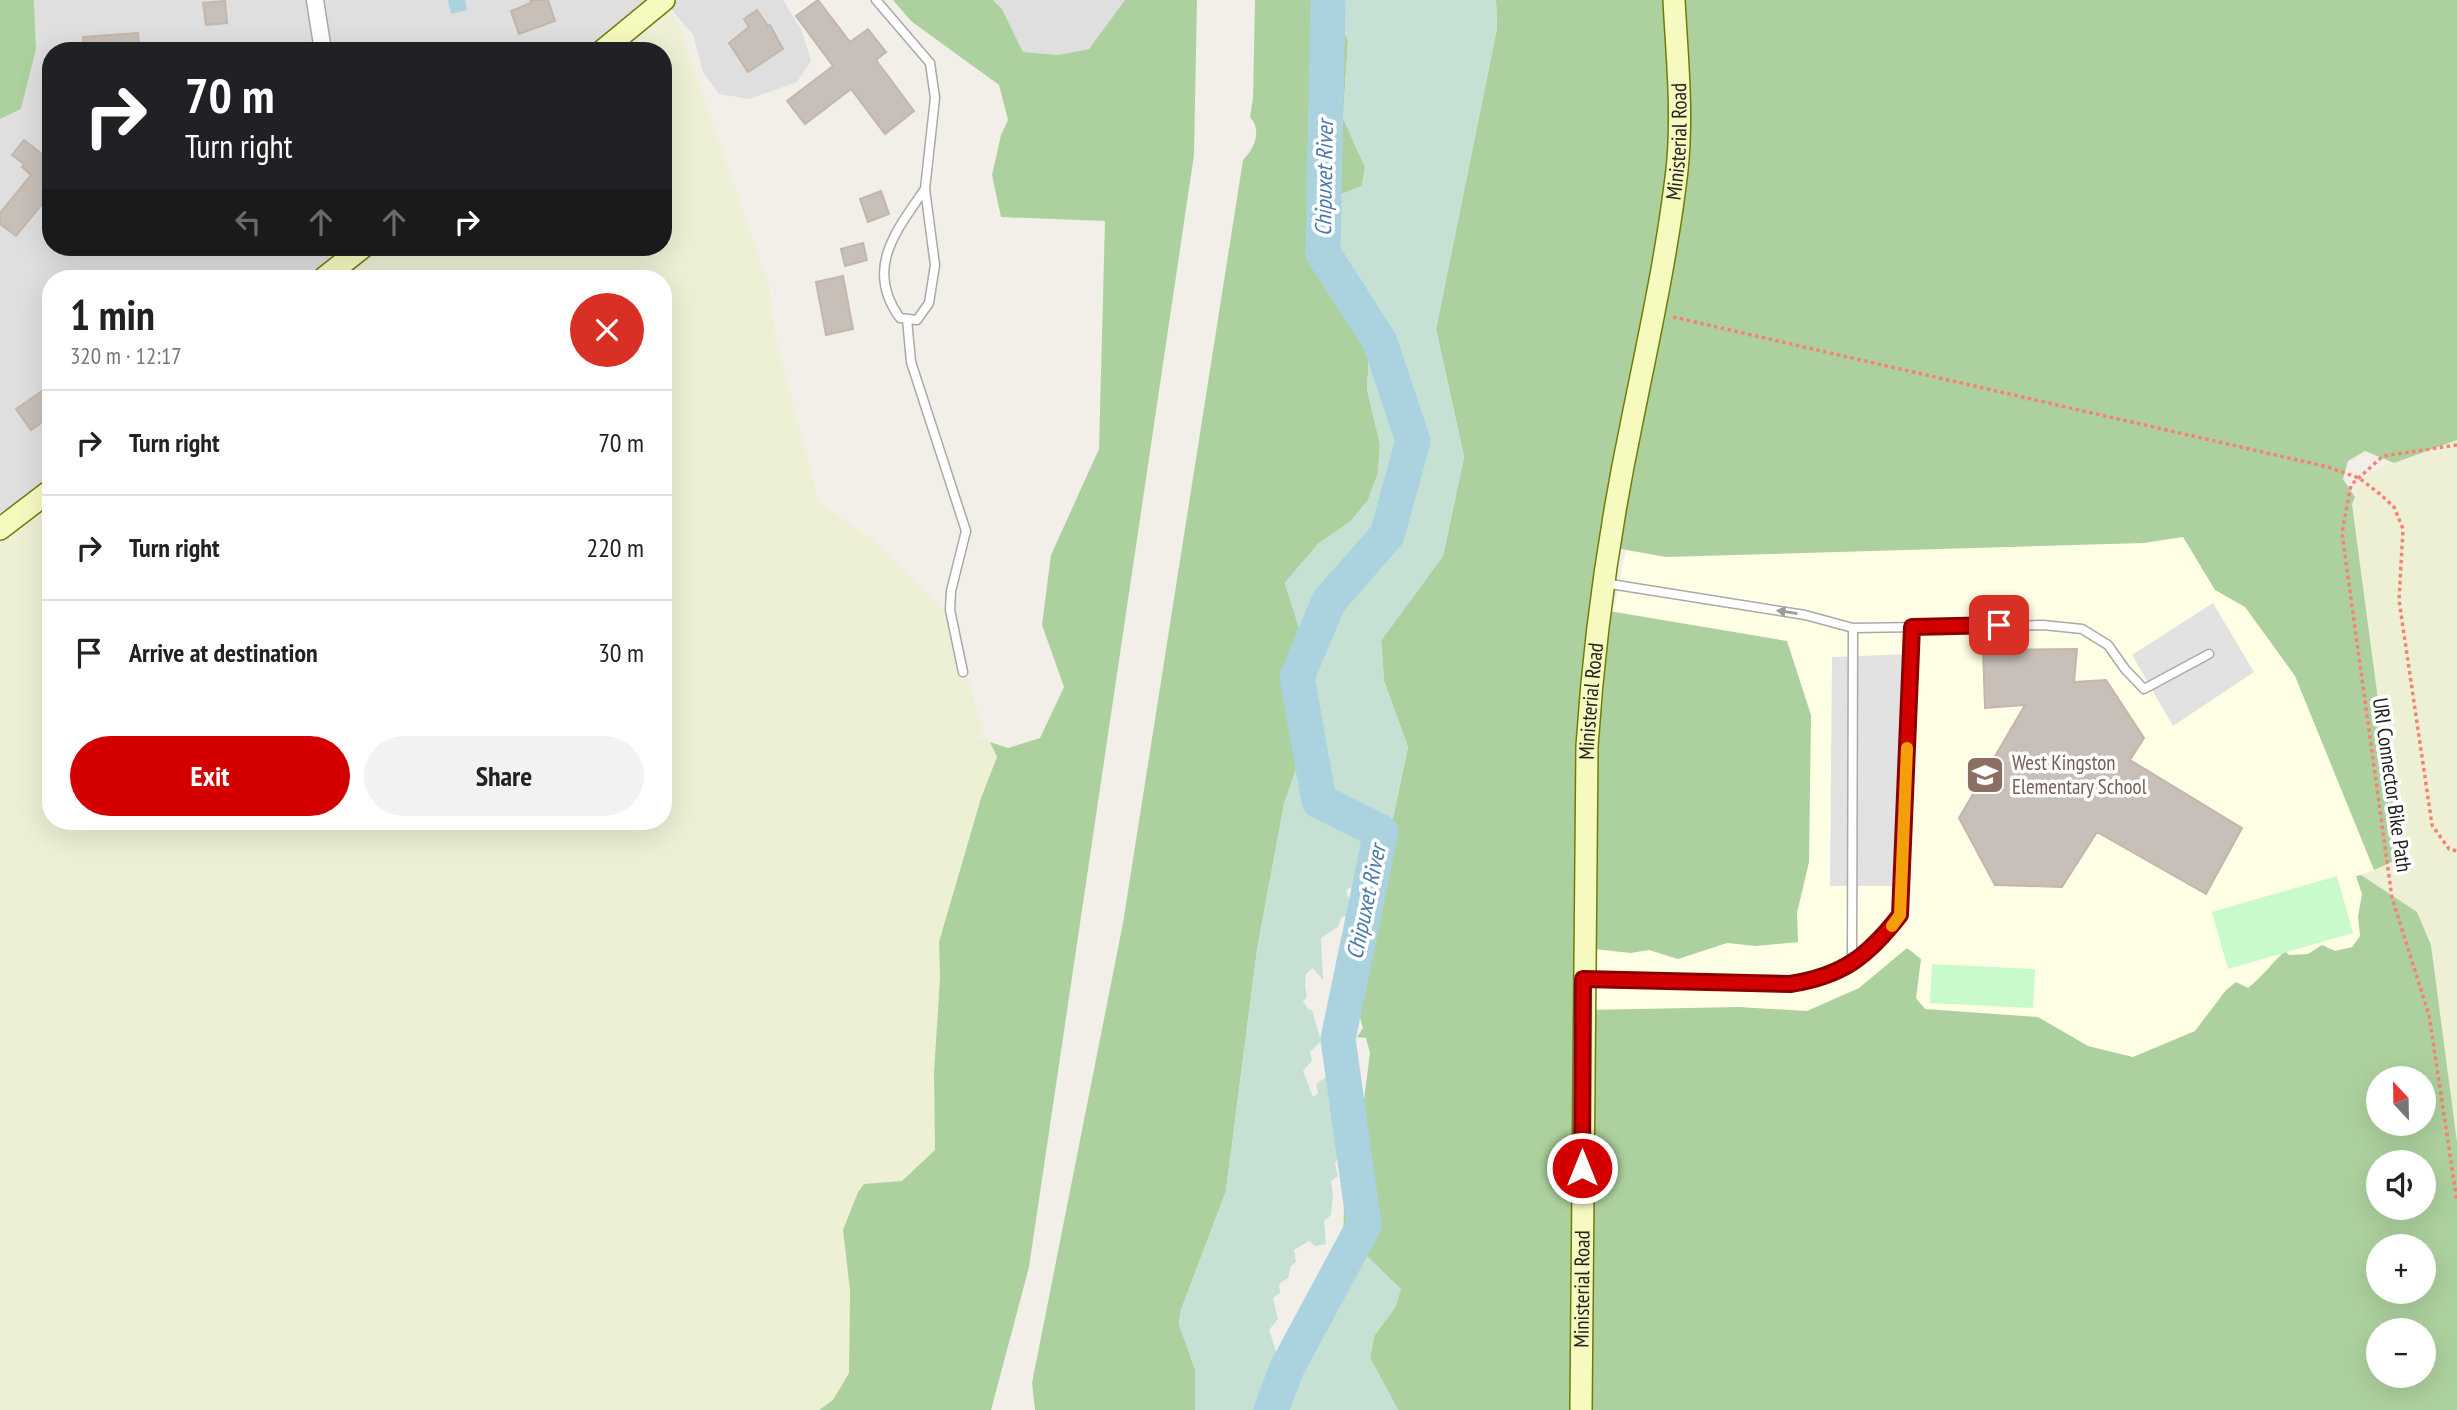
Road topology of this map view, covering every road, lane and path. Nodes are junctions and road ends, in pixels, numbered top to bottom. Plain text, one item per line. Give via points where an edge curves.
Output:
1 (315, 0) edge
2 (664, 0) edge
3 (876, 0) edge
4 (1674, 0) edge
5 (322, 42) edge
6 (613, 42) edge
7 (925, 189) junction
8 (350, 256) edge
9 (333, 270) edge
10 (1654, 313) junction
11 (907, 319) junction
12 (2457, 444) edge
13 (2358, 478) junction
14 (42, 497) edge
15 (0, 529) edge
16 (1604, 583) junction
17 (1912, 627) junction
18 (1853, 628) junction
19 (2209, 654) dead end
20 (963, 672) dead end
21 (2457, 850) edge
22 (1852, 964) junction
23 (1583, 979) junction
24 (2457, 1201) edge
25 (1581, 1410) edge

1 - 5 street
2 - 6 main road
3 - 7 lane via 930,63 935,98
4 - 10 main road, Ministerial Road via 1680,113 1677,168
7 - 11 lane via 935,265 929,303 916,320
7 - 11 lane via 891,239 883,275 888,302 900,318
8 - 9 main road
10 - 13 path via 2328,467
10 - 16 main road, Ministerial Road
11 - 20 lane via 911,362 966,531 950,610
12 - 13 path, URI Connector Bike Path via 2383,456
13 - 21 path via 2395,507 2403,529 2399,600 2432,825 2449,849
13 - 24 path, URI Connector Bike Path via 2351,485 2343,547 2392,898 2429,1016
14 - 15 main road
18 -> 16 lane via 1805,615
16 - 23 main road, Ministerial Road via 1587,747
17 - 18 lane
17 - 19 lane via 2043,625 2082,629 2108,645 2144,689
17 - 22 lane via 1900,915 1874,948
18 - 22 lane
22 - 23 lane via 1790,984
23 - 25 main road, Ministerial Road

